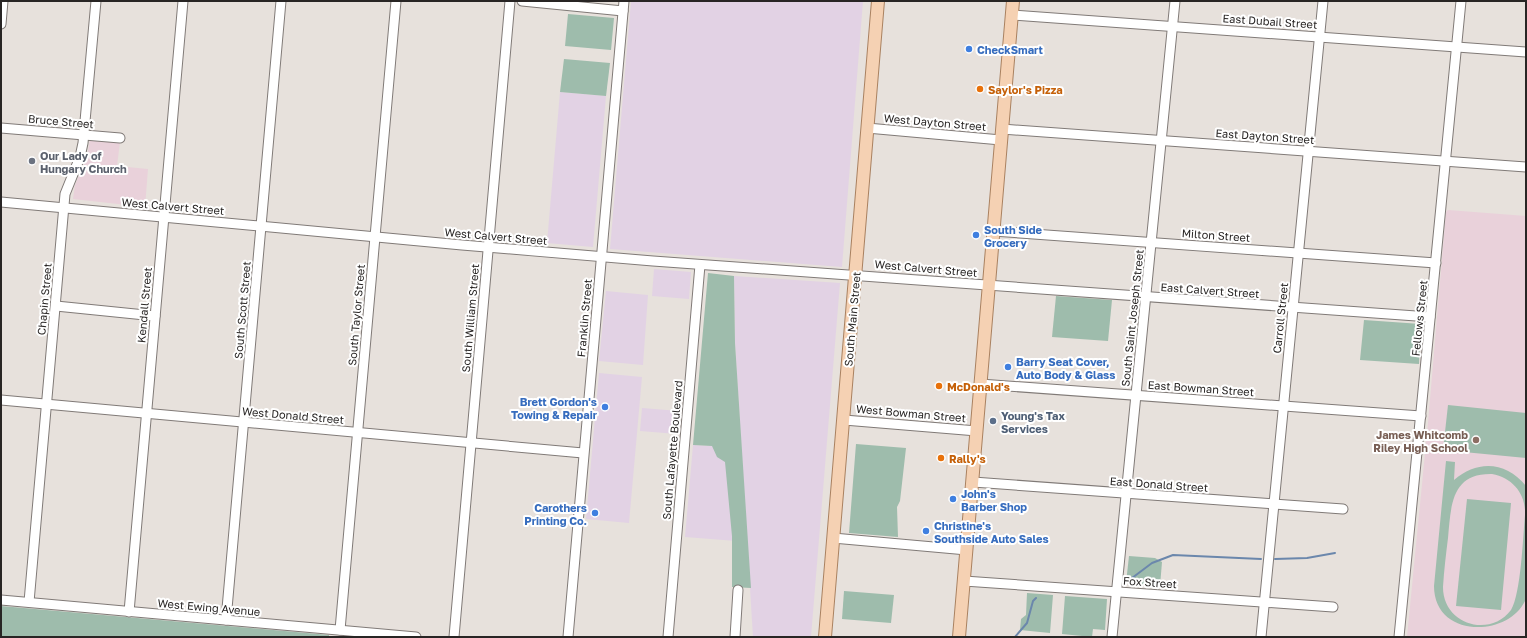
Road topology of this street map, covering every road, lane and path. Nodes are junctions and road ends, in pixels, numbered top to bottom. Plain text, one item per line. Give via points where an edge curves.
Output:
1 (3, 1) edge
2 (96, 1) edge
3 (183, 1) edge
4 (281, 1) edge
5 (396, 1) edge
6 (510, 1) edge
7 (522, 1) edge
8 (624, 1) edge
9 (878, 1) edge
10 (1013, 1) edge
11 (1175, 1) edge
12 (1323, 1) edge
13 (1461, 1) edge
14 (623, 11) junction
15 (1012, 15) junction
16 (1, 24) edge
17 (1172, 26) junction
18 (1320, 37) junction
19 (1456, 47) junction
20 (1526, 52) edge
21 (1, 128) edge
22 (867, 128) junction
23 (1002, 134) junction
24 (84, 135) junction
25 (120, 138) dead end
26 (1161, 140) junction
27 (1308, 151) junction
28 (1446, 161) junction
29 (1526, 167) edge
30 (1, 202) edge
31 (64, 208) junction
32 (164, 217) junction
33 (261, 226) junction
34 (993, 231) junction
35 (375, 237) junction
36 (1151, 242) junction
37 (488, 247) junction
38 (1298, 253) junction
39 (601, 257) junction
40 (1436, 263) junction
41 (700, 265) junction
42 (856, 275) junction
43 (989, 285) junction
44 (1146, 297) junction
45 (56, 306) junction
46 (1293, 308) junction
47 (155, 316) junction
48 (1430, 317) junction
49 (980, 384) junction
50 (1136, 395) junction
51 (1, 400) edge
52 (47, 404) junction
53 (1284, 406) junction
54 (147, 414) junction
55 (1421, 416) junction
56 (844, 420) junction
57 (244, 423) junction
58 (977, 431) junction
59 (358, 432) junction
60 (471, 443) junction
61 (583, 453) junction
62 (973, 482) junction
63 (1126, 493) junction
64 (1274, 504) junction
65 (1343, 509) dead end
66 (833, 538) junction
67 (967, 550) junction
68 (964, 581) junction
69 (738, 590) dead end
70 (1117, 591) junction
71 (1, 600) edge
72 (29, 602) junction
73 (1264, 602) junction
74 (1333, 607) dead end
75 (129, 612) junction
76 (226, 620) junction
77 (340, 630) junction
78 (416, 637) edge
79 (454, 637) edge
80 (568, 637) edge
81 (668, 637) edge
82 (735, 637) edge
83 (825, 637) edge
84 (959, 637) edge
85 (1112, 637) edge
86 (1261, 637) edge
87 (1399, 637) edge

1 - 16 street
2 - 24 street, Chapin Street
3 - 32 street, Kendall Street
4 - 33 street, South Scott Street
5 - 35 street, South Taylor Street
6 - 37 street, South William Street
7 - 14 street
8 - 14 street, Franklin Street
9 - 22 main road, South Main Street
10 - 15 main road
11 - 17 street, South Saint Joseph Street
12 - 18 street, Carroll Street
13 - 19 street, Fellows Street
14 - 39 street, Franklin Street
15 - 17 street, East Dubail Street
15 - 23 main road
17 - 18 street, East Dubail Street
17 - 26 street, South Saint Joseph Street
18 - 19 street, East Dubail Street
18 - 27 street, Carroll Street
19 - 20 street, East Dubail Street
19 - 28 street, Fellows Street
21 - 24 street, Bruce Street
22 - 23 street, West Dayton Street
22 - 42 main road, South Main Street
23 - 26 street, East Dayton Street
23 - 34 main road
24 - 25 street, Bruce Street
24 - 31 street, Chapin Street via 80,157 68,185
26 - 27 street, East Dayton Street
26 - 36 street, South Saint Joseph Street
27 - 28 street, East Dayton Street
27 - 38 street, Carroll Street
28 - 29 street, East Dayton Street
28 - 40 street, Fellows Street
30 - 31 street, West Calvert Street
31 - 32 street, West Calvert Street
31 - 45 street, Chapin Street
32 - 33 street, West Calvert Street
32 - 47 street, Kendall Street
33 - 35 street, West Calvert Street
33 - 57 street, South Scott Street
34 - 36 street, Milton Street
34 - 43 main road
35 - 37 street, West Calvert Street
35 - 59 street, South Taylor Street
36 - 38 street, Milton Street
36 - 44 street, South Saint Joseph Street
37 - 39 street, West Calvert Street
37 - 60 street, South William Street
38 - 40 street, Milton Street
38 - 46 street, Carroll Street
39 - 41 street, West Calvert Street
39 - 61 street, Franklin Street
40 - 48 street, Fellows Street
41 - 42 street, West Calvert Street
41 - 81 street, South Lafayette Boulevard
42 - 43 street, West Calvert Street
42 - 56 main road, South Main Street
43 - 44 street, East Calvert Street
43 - 49 main road
44 - 46 street, East Calvert Street
44 - 50 street, South Saint Joseph Street
45 - 47 street
45 - 52 street, Chapin Street
46 - 48 street, East Calvert Street
46 - 53 street, Carroll Street
47 - 54 street, Kendall Street
48 - 55 street, Fellows Street
49 - 50 street, East Bowman Street
49 - 58 main road
50 - 53 street, East Bowman Street
50 - 63 street, South Saint Joseph Street
51 - 52 street, West Donald Street
52 - 54 street, West Donald Street
52 - 72 street, Chapin Street
53 - 55 street, East Bowman Street
53 - 64 street, Carroll Street
54 - 57 street, West Donald Street
54 - 75 street, Kendall Street
55 - 87 street, Fellows Street
56 - 58 street, West Bowman Street
56 - 66 main road, South Main Street
57 - 59 street, West Donald Street
57 - 76 street, South Scott Street
58 - 62 main road
59 - 60 street, West Donald Street
59 - 77 street, South Taylor Street
60 - 61 street, West Donald Street
60 - 79 street, South William Street
61 - 80 street, Franklin Street
62 - 63 street, East Donald Street
62 - 67 main road
63 - 64 street, East Donald Street
63 - 70 street, South Saint Joseph Street
64 - 65 street, East Donald Street
64 - 73 street, Carroll Street
66 - 67 street
66 - 83 main road, South Main Street
67 - 68 main road
68 - 70 street, Fox Street
68 - 84 main road
69 - 82 street
70 - 73 street, Fox Street
70 - 85 street, South Saint Joseph Street
71 - 72 street, West Ewing Avenue
72 - 75 street, West Ewing Avenue
73 - 74 street, Fox Street
73 - 86 street, Carroll Street
75 - 76 street, West Ewing Avenue
76 - 77 street, West Ewing Avenue
77 - 78 street, West Ewing Avenue

